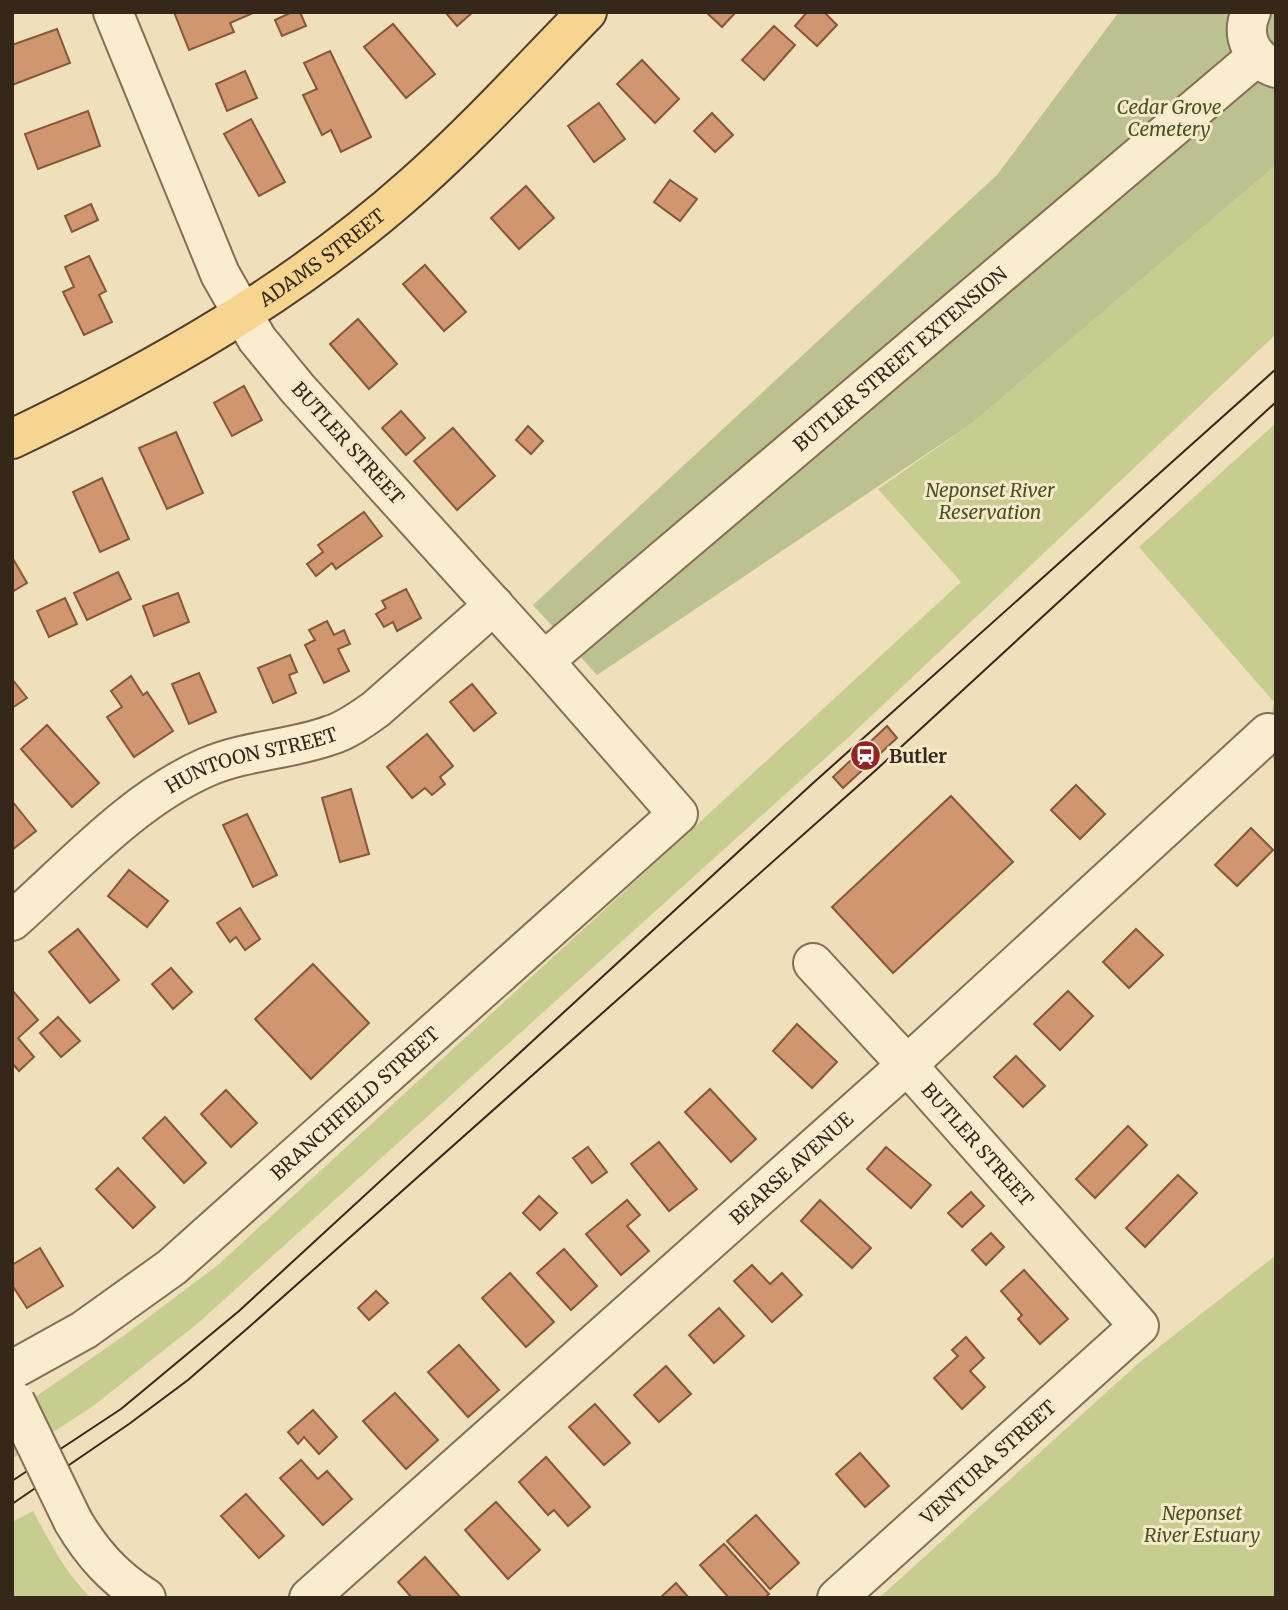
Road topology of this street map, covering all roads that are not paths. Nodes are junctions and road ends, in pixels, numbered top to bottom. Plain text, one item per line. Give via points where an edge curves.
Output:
1 (113, 12) edge
2 (587, 12) edge
3 (1251, 12) edge
4 (1266, 62) edge
5 (242, 315) junction
6 (12, 439) edge
7 (494, 605) junction
8 (544, 661) junction
9 (1268, 733) dead end
10 (678, 814) joint
11 (12, 921) edge
12 (813, 963) dead end
13 (907, 1065) junction
14 (1139, 1326) joint
15 (13, 1389) edge
16 (146, 1598) edge
17 (309, 1598) edge
18 (837, 1598) edge

1 - 5 street, BUTLER STREET via 220,274
2 - 5 main road, ADAMS STREET via 413,186 314,266
3 - 4 street, BUTLER STREET EXTENSION via 1247,36
4 - 8 street, BUTLER STREET EXTENSION
5 - 6 main road, ADAMS STREET via 148,372
5 - 7 street, BUTLER STREET via 283,371
7 - 8 street, BUTLER STREET
7 - 11 street, HUNTOON STREET via 355,723 332,735 210,766 146,803
8 - 10 street, BUTLER STREET
9 - 13 street, BEARSE AVENUE
10 - 15 street, BRANCHFIELD STREET via 181,1259
12 - 13 street, BUTLER STREET
13 - 14 street, BUTLER STREET
13 - 17 street, BEARSE AVENUE
14 - 18 street, VENTURA STREET
15 - 16 street, bridge via 73,1521 111,1573

